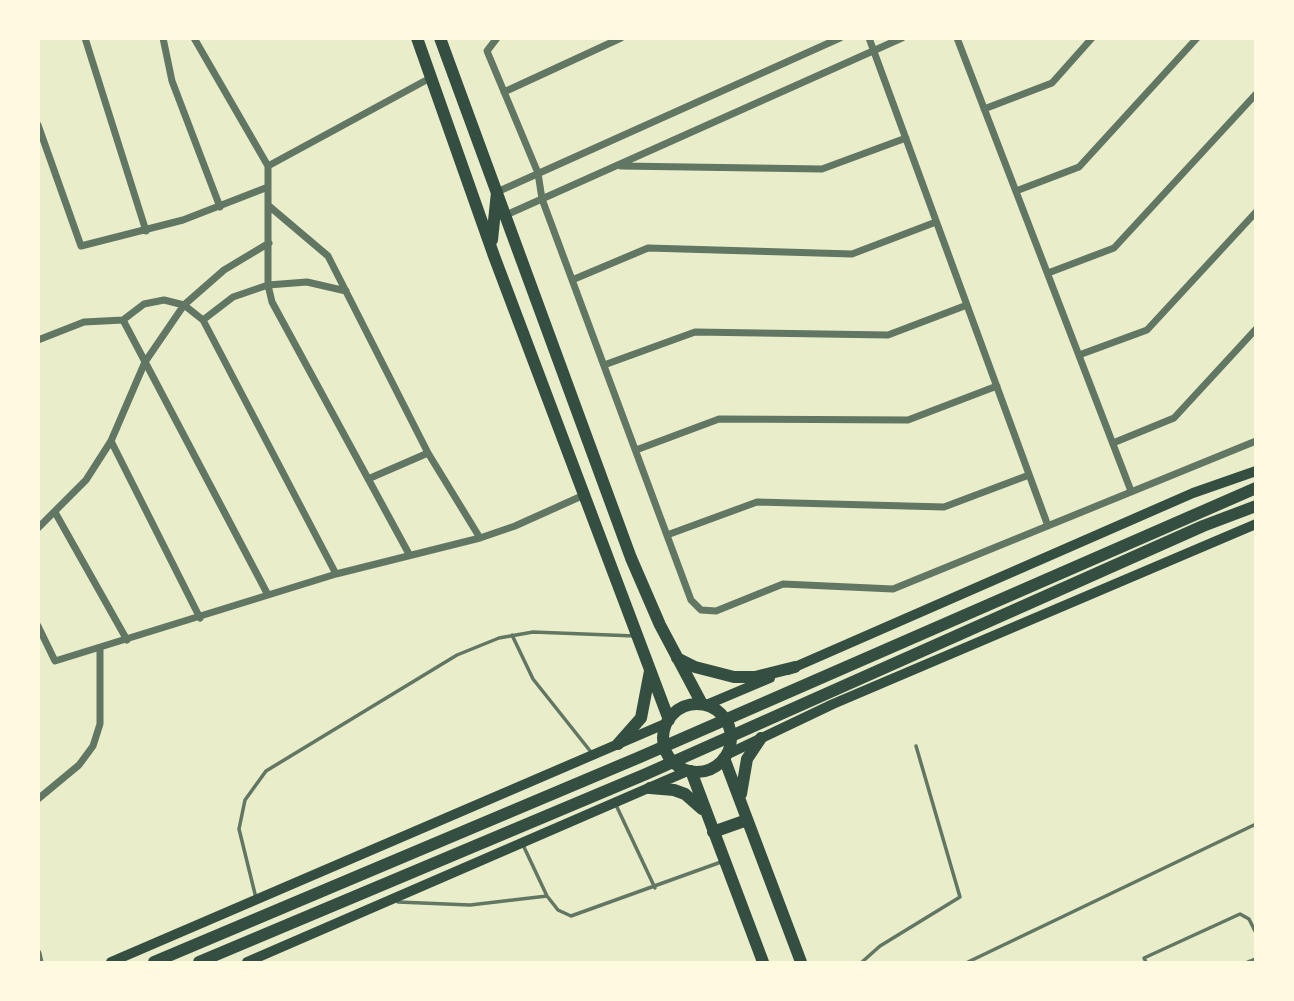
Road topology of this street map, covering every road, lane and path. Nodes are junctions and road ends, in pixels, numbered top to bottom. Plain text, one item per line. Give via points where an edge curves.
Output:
1 (85, 38) edge
2 (163, 38) edge
3 (194, 38) edge
4 (417, 38) edge
5 (440, 38) edge
6 (497, 38) edge
7 (621, 38) edge
8 (840, 38) edge
9 (869, 38) edge
10 (902, 38) edge
11 (957, 38) edge
12 (1092, 38) edge
13 (1197, 38) edge
14 (874, 51) junction
15 (432, 77) junction
16 (504, 92) junction
17 (1255, 94) edge
18 (984, 109) junction
19 (38, 125) edge
20 (906, 138) junction
21 (268, 166) junction
22 (617, 166) junction
23 (538, 173) junction
24 (268, 187) junction
25 (1016, 191) junction
26 (497, 192) junction
27 (542, 199) junction
28 (269, 206) junction
29 (220, 207) junction
30 (1255, 212) edge
31 (506, 215) junction
32 (936, 222) junction
33 (146, 231) junction
34 (269, 243) junction
35 (494, 256) junction
36 (1048, 273) junction
37 (572, 279) junction
38 (268, 285) junction
39 (346, 291) junction
40 (967, 304) junction
41 (184, 305) junction
42 (123, 320) junction
43 (203, 320) junction
44 (1255, 329) edge
45 (38, 340) edge
46 (1079, 355) junction
47 (145, 362) junction
48 (604, 365) junction
49 (997, 386) junction
50 (111, 441) junction
51 (1255, 441) edge
52 (1113, 443) junction
53 (636, 450) junction
54 (428, 453) junction
55 (1255, 471) edge
56 (1029, 475) junction
57 (368, 479) junction
58 (1255, 488) edge
59 (1131, 491) junction
60 (584, 495) junction
61 (1255, 506) edge
62 (56, 514) junction
63 (1255, 524) edge
64 (1048, 526) junction
65 (38, 528) edge
66 (667, 535) junction
67 (480, 538) junction
68 (409, 554) junction
69 (336, 574) junction
70 (268, 595) junction
71 (200, 618) junction
72 (38, 626) edge
73 (512, 635) junction
74 (637, 637) junction
75 (127, 640) junction
76 (100, 648) junction
77 (677, 658) junction
78 (795, 667) junction
79 (650, 671) junction
80 (704, 705) junction
81 (668, 722) junction
82 (761, 738) junction
83 (618, 744) junction
84 (916, 746) dead end
85 (593, 755) junction
86 (725, 757) junction
87 (691, 771) junction
88 (650, 788) junction
89 (38, 799) edge
90 (615, 803) junction
91 (745, 814) junction
92 (1255, 824) edge
93 (711, 826) junction
94 (522, 843) junction
95 (724, 861) junction
96 (655, 888) junction
97 (547, 896) junction
98 (256, 898) junction
99 (389, 901) junction
100 (1255, 933) edge
101 (38, 953) edge
102 (1255, 959) edge
103 (40, 962) edge
104 (111, 962) edge
105 (155, 962) edge
106 (199, 962) edge
107 (247, 962) edge
108 (762, 962) edge
109 (801, 962) edge
110 (862, 962) edge
111 (968, 962) edge
112 (1146, 962) edge
113 (1248, 962) edge

1 - 33 street
2 - 29 street via 172,82
3 - 21 street
4 - 15 main road
5 - 26 main road
6 - 16 street via 487,51
7 - 16 street
8 - 23 street
9 - 14 street
10 - 14 street
11 - 18 street
12 - 18 street via 1052,83
13 - 25 street via 1079,167
14 - 20 street
14 - 22 street
15 - 21 street
15 - 35 main road
16 - 23 street
17 - 36 street via 1114,248
18 - 25 street
19 - 33 street via 81,246
20 - 22 street via 821,169
20 - 32 street
21 - 24 street
22 - 27 street
23 - 26 street
23 - 27 street
24 - 28 street
24 - 29 street
25 - 36 street
26 - 31 main road
26 - 35 main road via 491,228
27 - 31 street
27 - 37 street
28 - 34 street
28 - 39 street via 328,256
29 - 33 street
30 - 46 street via 1147,330
31 - 77 main road via 631,558
32 - 37 street via 852,254 648,248
32 - 40 street
34 - 38 street
34 - 41 street via 224,270
35 - 60 main road
36 - 46 street
37 - 48 street
38 - 39 street via 307,282
38 - 43 street via 233,298
38 - 57 street via 272,302
39 - 54 street
40 - 48 street via 888,335 695,332
40 - 49 street
41 - 42 street via 164,300 144,304
41 - 43 street
41 - 47 street
42 - 45 street via 84,322
42 - 47 street
43 - 69 street
44 - 52 street via 1174,418
46 - 52 street
47 - 50 street
47 - 70 street
48 - 53 street
49 - 53 street via 908,420 719,419
49 - 56 street
50 - 62 street via 86,480
50 - 71 street
51 - 59 street
52 - 59 street
53 - 66 street
54 - 57 street
54 - 67 street
55 - 78 main road via 1193,493
56 - 64 street
56 - 66 street via 944,507 757,502
57 - 68 street
58 - 105 main road via 640,757
59 - 64 street
60 - 67 street
60 - 74 main road
61 - 106 main road via 646,774
62 - 65 street
62 - 75 street
63 - 82 main road
64 - 66 street via 893,589 783,584 716,611 701,610 691,600
67 - 68 street
68 - 69 street
69 - 70 street
70 - 71 street
71 - 75 street
72 - 76 street via 55,661
73 - 74 lane
73 - 85 lane via 533,679
73 - 98 lane via 457,655 266,771 245,800 239,829
74 - 79 main road
75 - 76 street
76 - 89 street via 100,724 93,746 79,765
77 - 78 main road via 734,677
77 - 80 main road
78 - 80 main road
79 - 81 main road
79 - 83 main road via 640,718
80 - 81 main road via 681,708
80 - 86 main road via 729,725
81 - 83 main road
81 - 87 main road via 666,749 673,761
82 - 86 main road
82 - 91 main road via 743,771
83 - 85 main road
84 - 110 lane via 960,897
85 - 98 main road
86 - 87 main road via 709,769
86 - 91 main road
87 - 88 main road
87 - 93 main road
88 - 90 main road
88 - 93 main road via 685,794
90 - 94 main road
90 - 96 lane
91 - 93 main road
91 - 109 main road
92 - 111 lane
93 - 95 main road
94 - 97 lane
94 - 99 main road
95 - 96 lane
95 - 108 main road
96 - 97 lane via 571,916 558,910
97 - 99 lane via 470,905
98 - 104 main road
99 - 107 main road
100 - 112 lane via 1249,919 1240,915 1144,958
101 - 103 street
102 - 113 lane

